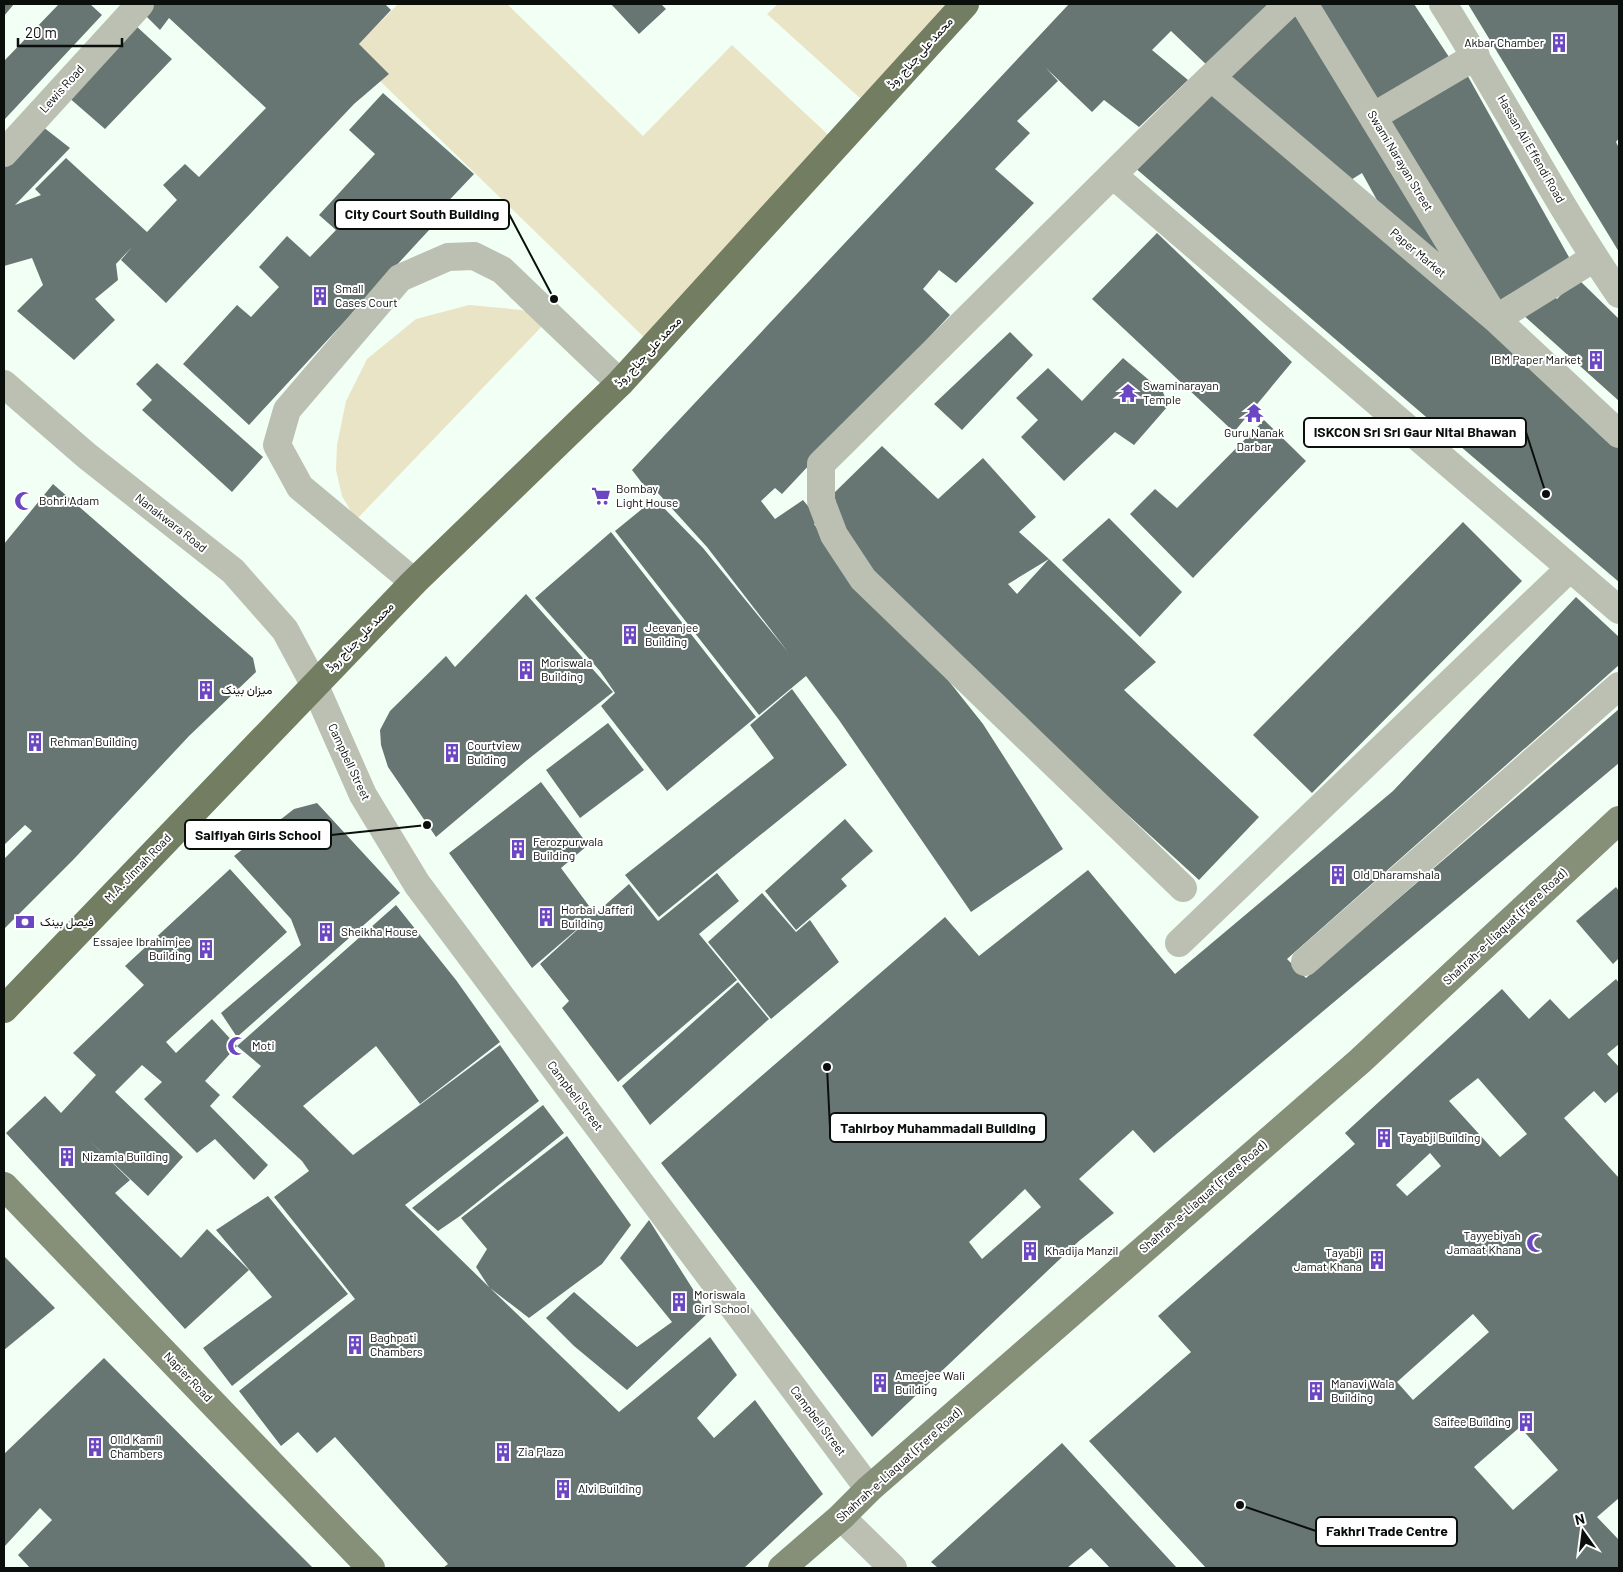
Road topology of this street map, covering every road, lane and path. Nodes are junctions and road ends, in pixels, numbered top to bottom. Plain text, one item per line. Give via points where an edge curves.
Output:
1 (140, 4) edge
2 (965, 4) edge
3 (1288, 4) edge
4 (1304, 4) edge
5 (1443, 4) edge
6 (1476, 56) junction
7 (1212, 78) junction
8 (1374, 116) junction
9 (4, 153) edge
10 (1113, 175) junction
11 (1594, 258) junction
12 (1619, 294) edge
13 (1496, 319) junction
14 (620, 383) junction
15 (4, 384) edge
16 (1619, 434) edge
17 (1570, 568) junction
18 (414, 582) junction
19 (1619, 610) edge
20 (314, 684) junction
21 (1619, 686) edge
22 (1619, 820) edge
23 (1183, 888) dead end
24 (1179, 942) dead end
25 (1304, 962) dead end
26 (4, 1009) edge
27 (4, 1186) edge
28 (869, 1489) junction
29 (841, 1517) junction
30 (371, 1568) edge
31 (782, 1568) edge
32 (893, 1568) edge

1 - 9 street, Lewis Road
2 - 14 highway, محمد علی جناح روڈ
3 - 7 street
4 - 8 street, Swami Narayan Street
5 - 6 street, Hassan Ali Effendi Road
6 - 8 street
6 - 11 street, Hassan Ali Effendi Road
7 - 10 street
7 - 13 street, Paper Market
8 - 13 street, Swami Narayan Street
10 - 17 street
10 - 23 street via 821,464 821,501 834,535 863,579
11 - 12 street, Hassan Ali Effendi Road
11 - 13 street
13 - 16 street, Paper Market
14 - 18 highway, محمد علی جناح روڈ
14 - 18 street via 502,270 474,256 448,258 400,278 287,410 277,445 300,487
15 - 20 street, Nanakwara Road via 86,456 233,571 285,630
17 - 19 street
17 - 24 street
18 - 20 highway, محمد علی جناح روڈ
20 - 26 highway, M.A. Jinnah Road
20 - 28 street, Campbell Street via 363,795 417,884
21 - 25 street
22 - 28 main road, Shahrah-e-Liaquat (Frere Road) via 1360,1061
27 - 30 main road, Napier Road
28 - 29 main road, Shahrah-e-Liaquat (Frere Road)
29 - 31 main road, Shahrah-e-Liaquat (Frere Road)
29 - 32 street

